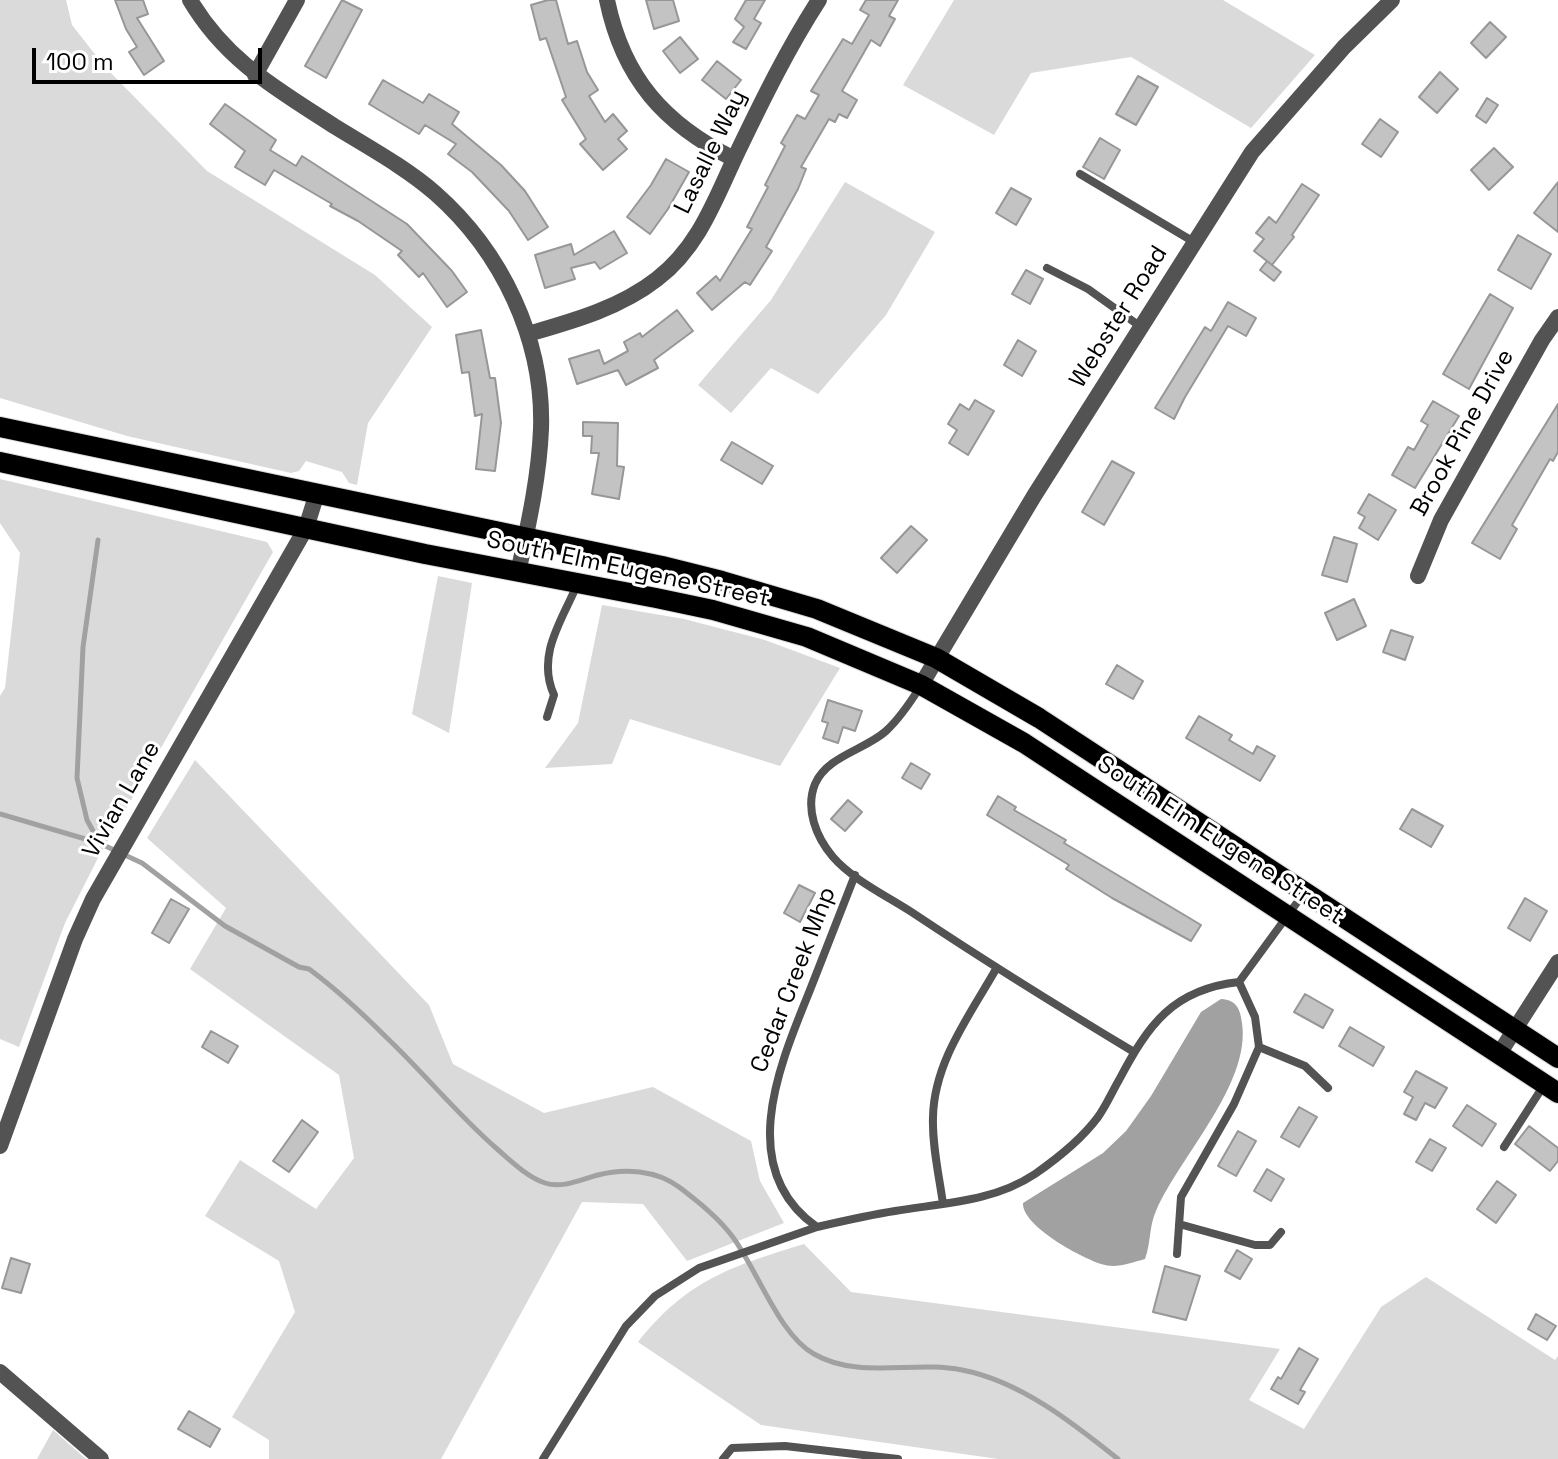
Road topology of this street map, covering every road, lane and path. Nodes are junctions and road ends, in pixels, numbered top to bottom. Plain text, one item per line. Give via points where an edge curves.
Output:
1 (190, 0) edge
2 (297, 0) edge
3 (607, 0) edge
4 (819, 0) edge
5 (1392, 0) edge
6 (255, 75) junction
7 (734, 159) junction
8 (1080, 174) dead end
9 (1194, 242) junction
10 (1047, 268) dead end
11 (1558, 317) edge
12 (1141, 327) junction
13 (528, 334) junction
14 (0, 427) edge
15 (0, 462) edge
16 (317, 493) junction
17 (306, 528) junction
18 (525, 538) junction
19 (518, 573) junction
20 (1418, 576) dead end
21 (578, 584) junction
22 (936, 658) junction
23 (921, 685) junction
24 (547, 717) dead end
25 (855, 875) junction
26 (1304, 893) junction
27 (1288, 917) junction
28 (1558, 962) edge
29 (996, 969) junction
30 (1239, 982) junction
31 (1515, 1029) junction
32 (1259, 1047) junction
33 (1134, 1052) junction
34 (1499, 1054) junction
35 (1558, 1058) edge
36 (1328, 1088) dead end
37 (1551, 1089) edge
38 (0, 1146) edge
39 (1504, 1147) dead end
40 (943, 1204) junction
41 (1179, 1224) junction
42 (817, 1227) junction
43 (1281, 1232) dead end
44 (1177, 1254) dead end
45 (0, 1372) edge
46 (836, 1456) edge
47 (101, 1459) edge
48 (543, 1459) edge
49 (723, 1459) edge
50 (898, 1459) edge

1 - 6 street via 225,49
2 - 6 street
3 - 7 street via 616,37 654,101 701,143
4 - 7 street, Lasalle Way
5 - 9 street, Webster Road via 1252,152
6 - 13 street via 435,193 494,261
7 - 13 street, Lasalle Way via 707,221 659,278 596,312
8 - 9 lane
9 - 12 street, Webster Road
10 - 12 lane via 1088,289
11 - 20 street, Brook Pine Drive via 1441,520
12 - 22 street, Webster Road
13 - 18 street via 541,428
14 - 16 main road, South Elm Eugene Street
15 - 17 main road, South Elm Eugene Street
16 - 17 street, Vivian Lane
16 - 18 main road, South Elm Eugene Street
17 - 19 main road, South Elm Eugene Street
17 - 38 street, Vivian Lane via 93,899
18 - 19 street
18 - 22 main road, South Elm Eugene Street via 722,581 817,609
19 - 21 main road, South Elm Eugene Street
21 - 23 main road, South Elm Eugene Street via 713,610 807,637
21 - 24 lane via 547,655 554,695
22 - 23 street, Webster Road
22 - 26 main road, South Elm Eugene Street via 1039,718
23 - 25 lane, Cedar Creek Mhp via 885,732 833,762 816,783 810,805 815,826 833,857
23 - 27 main road, South Elm Eugene Street via 1024,743
25 - 29 lane, Cedar Creek Mhp
25 - 42 lane, Cedar Creek Mhp via 783,1057 771,1110 775,1175 794,1207
26 - 27 lane
26 - 31 main road, South Elm Eugene Street
27 - 30 lane
27 - 34 main road, South Elm Eugene Street
28 - 31 street
29 - 33 lane, Cedar Creek Mhp
29 - 40 lane via 937,1084 933,1119
30 - 32 lane via 1255,1017
30 - 33 lane via 1207,988 1177,1002 1152,1024
31 - 34 street
31 - 35 main road, South Elm Eugene Street
32 - 36 lane via 1305,1066
32 - 41 lane via 1234,1104 1181,1197
33 - 40 lane via 1100,1115 1057,1158 1004,1191
34 - 37 main road, South Elm Eugene Street
37 - 39 lane
40 - 42 lane
41 - 43 lane via 1255,1245 1270,1245
41 - 44 lane
42 - 48 lane via 699,1268 655,1296 626,1326
45 - 47 street
46 - 49 lane via 785,1446 745,1447 732,1448
46 - 50 lane

